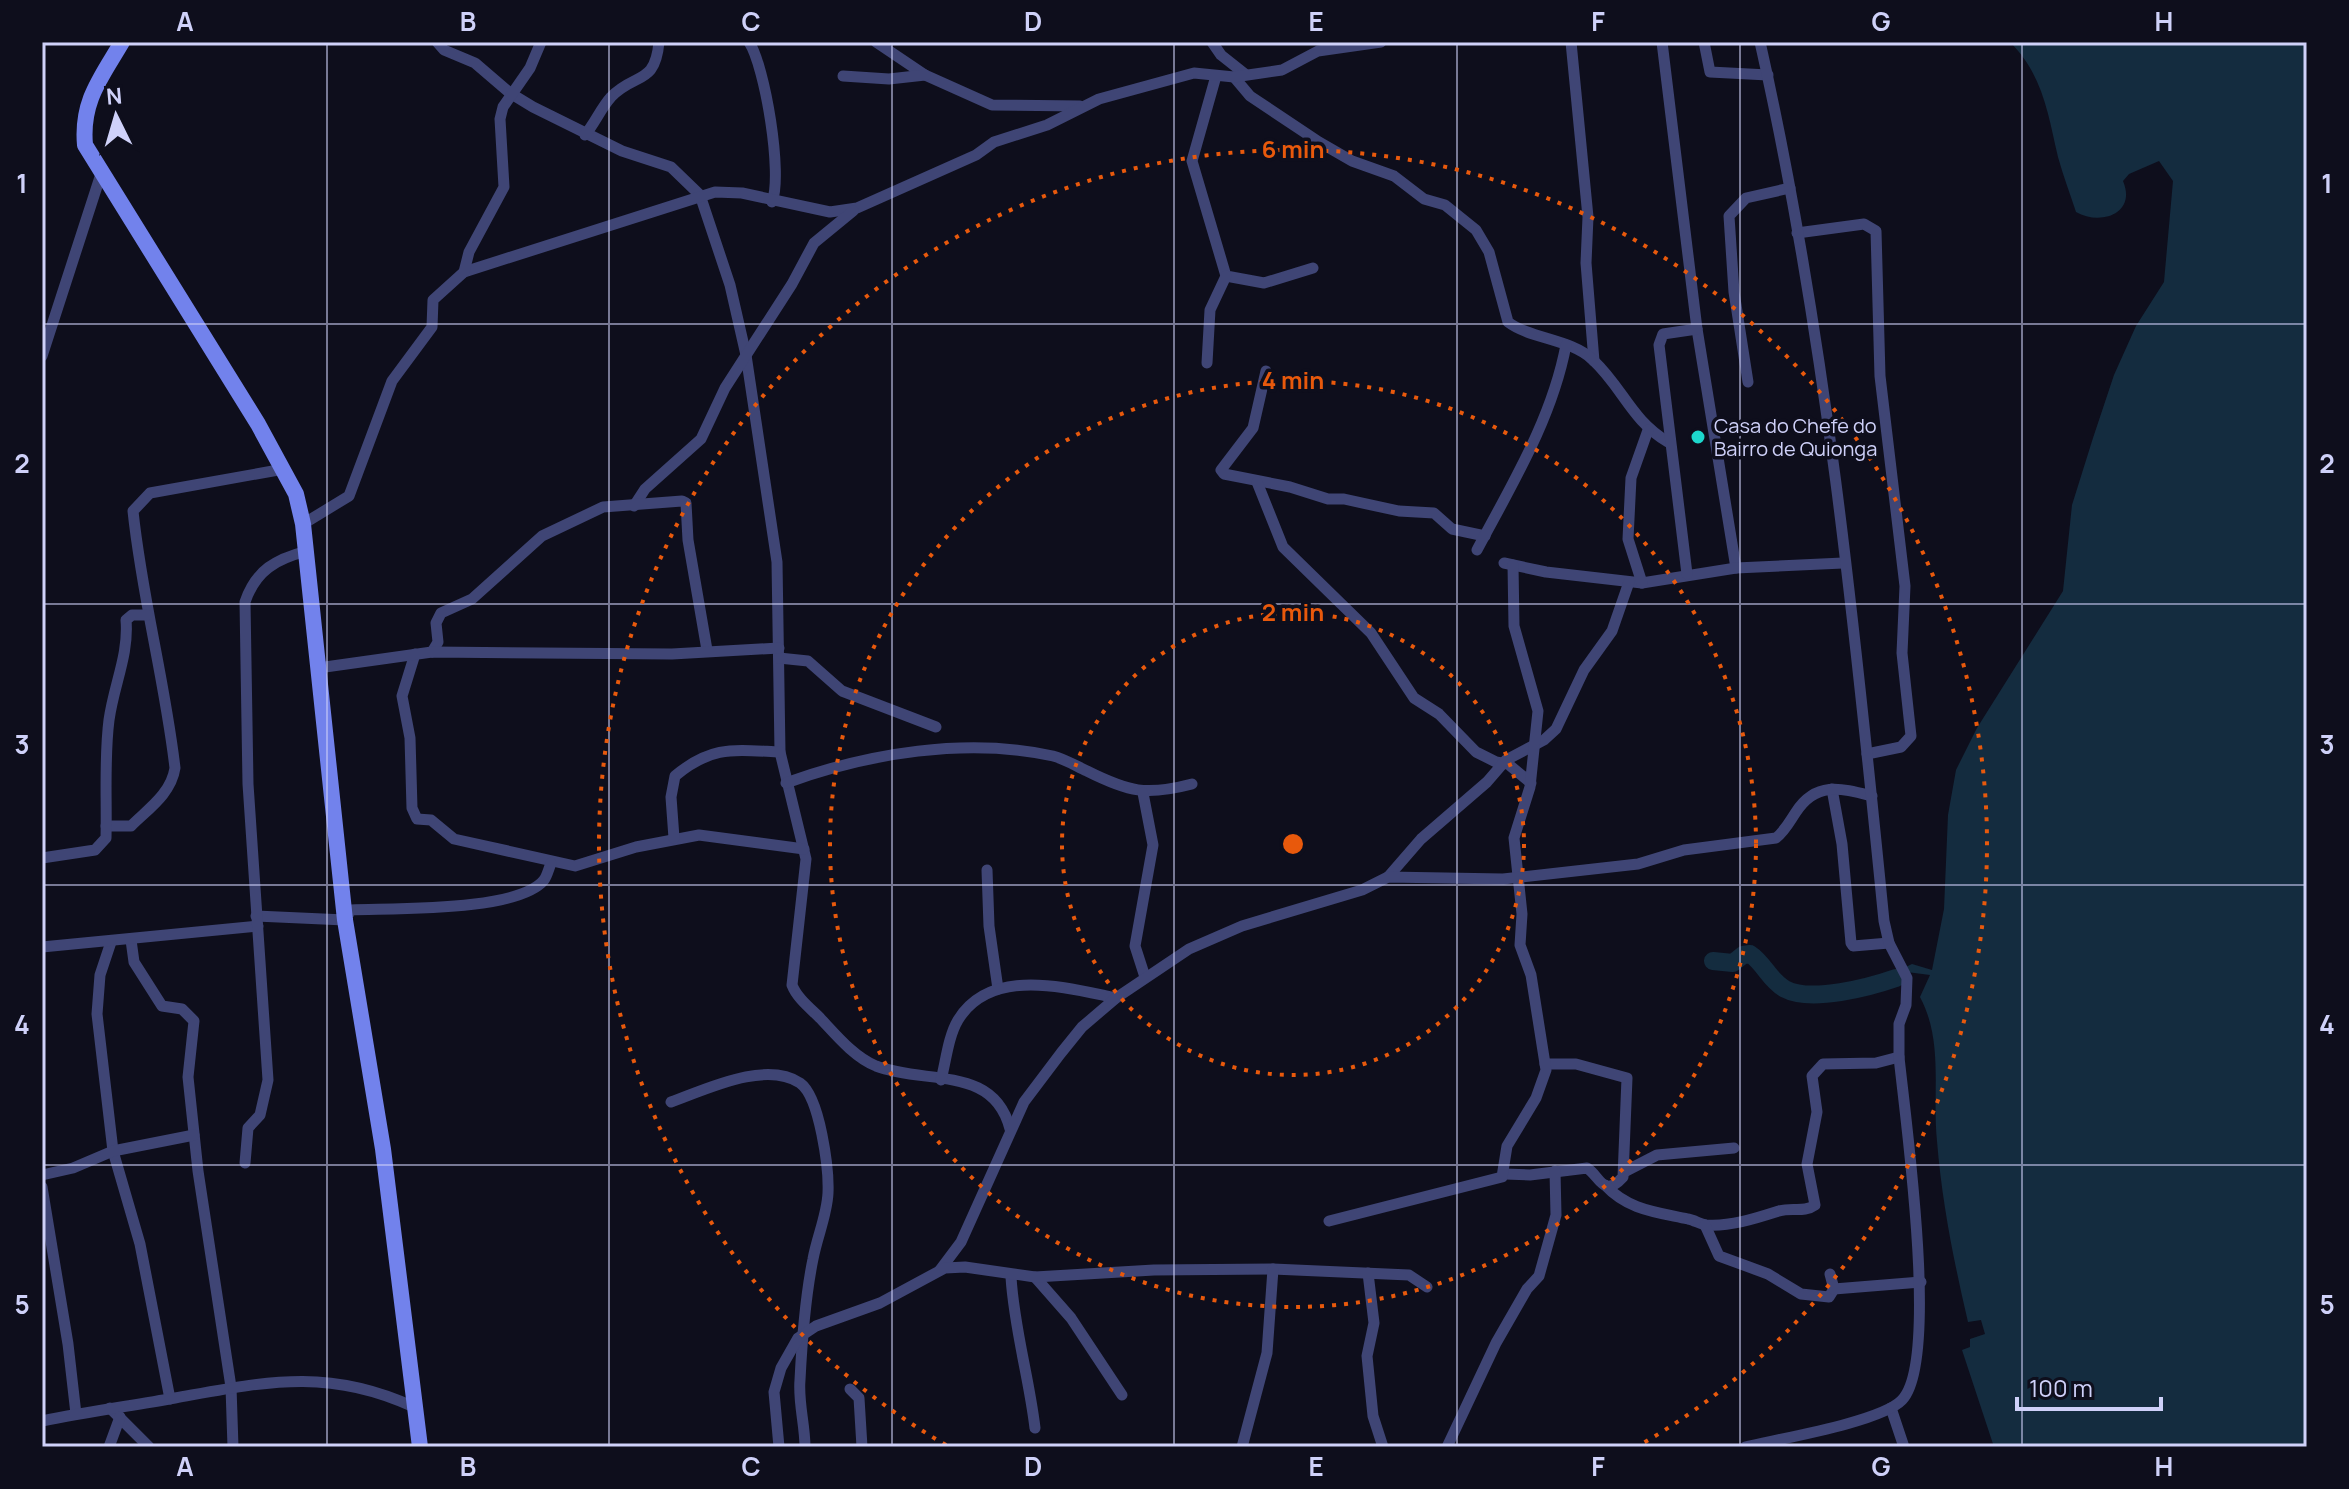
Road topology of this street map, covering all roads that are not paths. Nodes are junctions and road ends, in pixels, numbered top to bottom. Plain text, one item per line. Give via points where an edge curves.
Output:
1 (122, 42) edge
2 (437, 42) edge
3 (541, 42) edge
4 (659, 42) edge
5 (749, 42) edge
6 (876, 42) edge
7 (1212, 42) edge
8 (1381, 42) edge
9 (1571, 42) edge
10 (1662, 42) edge
11 (1704, 42) edge
12 (1760, 42) edge
13 (925, 75) junction
14 (1768, 75) junction
15 (843, 76) dead end
16 (1216, 76) junction
17 (1240, 76) junction
18 (510, 93) junction
19 (1080, 106) junction
20 (585, 135) junction
21 (101, 174) junction
22 (1790, 188) junction
23 (700, 195) junction
24 (772, 202) junction
25 (857, 208) junction
26 (1797, 233) junction
27 (1313, 268) dead end
28 (464, 272) junction
29 (1226, 276) junction
30 (1697, 329) junction
31 (1566, 345) junction
32 (746, 355) junction
33 (42, 356) edge
34 (1594, 361) junction
35 (1207, 363) dead end
36 (1266, 371) dead end
37 (1748, 382) dead end
38 (1648, 430) junction
39 (1668, 442) junction
40 (284, 469) junction
41 (1257, 482) junction
42 (634, 506) junction
43 (303, 524) junction
44 (1485, 536) junction
45 (1477, 550) dead end
46 (307, 551) junction
47 (1843, 563) junction
48 (1736, 568) junction
49 (1687, 574) junction
50 (1635, 582) junction
51 (147, 615) junction
52 (707, 650) junction
53 (432, 652) junction
54 (779, 653) junction
55 (415, 654) junction
56 (318, 668) junction
57 (936, 727) dead end
58 (1535, 745) junction
59 (780, 752) junction
60 (1867, 754) junction
61 (1504, 763) junction
62 (786, 783) junction
63 (1531, 783) junction
64 (1192, 784) dead end
65 (1832, 789) junction
66 (1143, 793) junction
67 (1872, 796) junction
68 (106, 826) junction
69 (674, 838) junction
70 (804, 849) junction
71 (42, 858) edge
72 (551, 863) junction
73 (987, 870) dead end
74 (1388, 877) junction
75 (1517, 877) junction
76 (345, 920) junction
77 (257, 921) junction
78 (131, 940) junction
79 (111, 942) junction
80 (1889, 943) junction
81 (42, 947) edge
82 (1145, 977) junction
83 (998, 989) junction
84 (1116, 998) junction
85 (1899, 1057) junction
86 (1545, 1064) junction
87 (941, 1080) junction
88 (671, 1102) dead end
89 (1010, 1129) junction
90 (194, 1135) junction
91 (1734, 1148) dead end
92 (113, 1151) junction
93 (245, 1163) dead end
94 (1555, 1171) junction
95 (1624, 1172) junction
96 (1505, 1174) junction
97 (42, 1175) edge
98 (1605, 1185) junction
99 (42, 1187) edge
100 (1329, 1221) dead end
101 (1705, 1225) junction
102 (1273, 1269) junction
103 (940, 1270) junction
104 (1368, 1273) junction
105 (1830, 1274) dead end
106 (1011, 1277) junction
107 (1035, 1277) junction
108 (1921, 1282) junction
109 (1427, 1287) dead end
110 (1834, 1289) junction
111 (806, 1332) junction
112 (231, 1387) junction
113 (850, 1389) dead end
114 (1122, 1395) dead end
115 (170, 1399) junction
116 (414, 1407) junction
117 (110, 1408) junction
118 (1891, 1408) junction
119 (76, 1414) junction
120 (120, 1417) junction
121 (42, 1421) edge
122 (1035, 1428) dead end
123 (109, 1447) edge
124 (149, 1447) edge
125 (233, 1447) edge
126 (420, 1447) edge
127 (779, 1447) edge
128 (805, 1447) edge
129 (862, 1447) edge
130 (1242, 1447) edge
131 (1383, 1447) edge
132 (1447, 1447) edge
133 (1745, 1447) edge
134 (1904, 1447) edge

1 - 21 main road via 82,120 85,145
2 - 18 street via 491,74
3 - 18 street via 530,68
4 - 20 street via 651,72 613,95
5 - 24 street via 772,123
6 - 13 street
7 - 17 street
8 - 17 street via 1318,51 1293,66
9 - 34 street via 1588,217
10 - 30 street
11 - 14 street via 1710,72
12 - 14 street
13 - 15 street
13 - 19 street via 992,105
14 - 22 street
16 - 17 street
16 - 19 street via 1181,75
16 - 29 street via 1192,161
17 - 31 street via 1250,96 1352,161 1394,176 1424,199 1445,205 1476,230 1489,252 1508,322
18 - 20 street
18 - 28 street via 500,119 504,187
19 - 25 street
20 - 23 street via 671,167
21 - 33 street
21 - 40 main road
22 - 26 street
22 - 37 street via 1746,198 1729,216
23 - 24 street via 742,193
23 - 28 street
23 - 32 street
24 - 25 street via 830,212
25 - 32 street via 818,236
26 - 47 street
26 - 60 street via 1864,224 1876,231 1880,376 1903,556 1902,653 1911,736 1901,747
27 - 29 street via 1264,283
28 - 43 street via 433,300 432,327 392,381 349,496
29 - 35 street via 1210,310
30 - 39 street via 1670,331 1659,339
30 - 48 street
31 - 34 street
31 - 44 street via 1541,428
32 - 42 street via 701,439 645,489
32 - 54 street via 777,562
34 - 38 street
36 - 41 street via 1253,428 1221,470
38 - 39 street
38 - 50 street via 1631,478 1628,539
39 - 49 street
40 - 43 main road
40 - 51 street via 142,497 133,511
41 - 44 street via 1328,499 1434,513 1452,529
41 - 61 street via 1283,547 1371,633 1414,698 1439,714 1476,752
42 - 52 street via 686,503
42 - 53 street via 592,510 533,542 492,584 441,613
43 - 46 main road
44 - 45 street
46 - 56 main road
46 - 77 street via 271,563 251,585 245,602 246,754
47 - 48 street
47 - 60 street
48 - 49 street
49 - 50 street
50 - 58 street via 1556,729
50 - 58 street via 1509,564 1514,626 1538,711
51 - 68 street via 126,620 128,645 120,658 109,719
51 - 68 street via 161,666 173,781 155,807 131,826
52 - 53 street via 517,656
52 - 54 street
53 - 55 street
54 - 57 street via 808,661 842,691
54 - 59 street
55 - 56 street
55 - 72 street via 402,696 417,819 431,820 454,839
56 - 76 main road
58 - 61 street
58 - 63 street
59 - 62 street
59 - 69 street via 722,750 690,763 675,776
60 - 67 street
61 - 63 street
61 - 74 street
62 - 66 street via 882,756 998,749 1057,757
62 - 70 street
63 - 75 street via 1515,835
64 - 66 street
65 - 67 street
65 - 75 street via 1808,796 1781,834 1769,841 1684,850 1638,864
65 - 80 street via 1851,943
66 - 82 street via 1153,845 1135,946
67 - 80 street
68 - 71 street via 106,838 95,850
69 - 70 street via 699,835
69 - 72 street via 575,866
70 - 87 street via 795,992 840,1039 873,1064
72 - 76 street via 543,881 521,895 468,906 351,910
73 - 83 street
74 - 75 street
74 - 82 street via 1362,890 1242,926 1189,949
75 - 86 street via 1520,945 1531,975
76 - 77 street
76 - 116 main road via 381,1134
77 - 78 street
77 - 93 street via 268,1080 260,1115 248,1128
78 - 79 street
78 - 90 street via 134,962 162,1006 182,1009 194,1021 188,1077
79 - 81 street
79 - 92 street via 100,975 97,1014
80 - 85 street via 1907,978
82 - 84 street
83 - 84 street via 1036,985
83 - 87 street via 985,994 958,1020
84 - 89 street via 1082,1027 1024,1102
85 - 101 street via 1823,1064 1812,1076 1817,1112 1807,1164 1815,1205 1807,1211
85 - 108 street
86 - 95 street via 1576,1064 1627,1078
86 - 96 street via 1536,1098 1507,1146
87 - 89 street via 974,1083 987,1092 1002,1107
88 - 111 street via 766,1076 791,1079 811,1096 828,1197 813,1260
89 - 103 street via 961,1242
90 - 92 street
90 - 112 street
91 - 95 street via 1657,1155
92 - 97 street
92 - 115 street via 140,1244
94 - 96 street
94 - 98 street via 1590,1169
94 - 132 street via 1556,1215 1539,1276 1504,1330
95 - 98 street via 1619,1181
96 - 100 street
98 - 101 street via 1626,1204
99 - 119 street
101 - 110 street via 1719,1256 1807,1296 1829,1297
102 - 104 street
102 - 107 street
102 - 130 street via 1267,1353
103 - 106 street via 965,1267
103 - 111 street via 880,1303
104 - 109 street via 1409,1275
104 - 131 street via 1374,1323 1367,1356 1373,1416
105 - 110 street
106 - 107 street
106 - 122 street via 1016,1334
107 - 114 street via 1084,1334
108 - 110 street
108 - 118 street via 1911,1383 1902,1401
111 - 127 street via 790,1350 776,1381
111 - 128 street via 799,1383
112 - 115 street
112 - 116 street via 332,1381
112 - 125 street
113 - 129 street via 859,1398
115 - 117 street
116 - 126 main road
117 - 119 street
117 - 120 street
118 - 133 street
118 - 134 street
119 - 121 street
120 - 123 street
120 - 124 street

